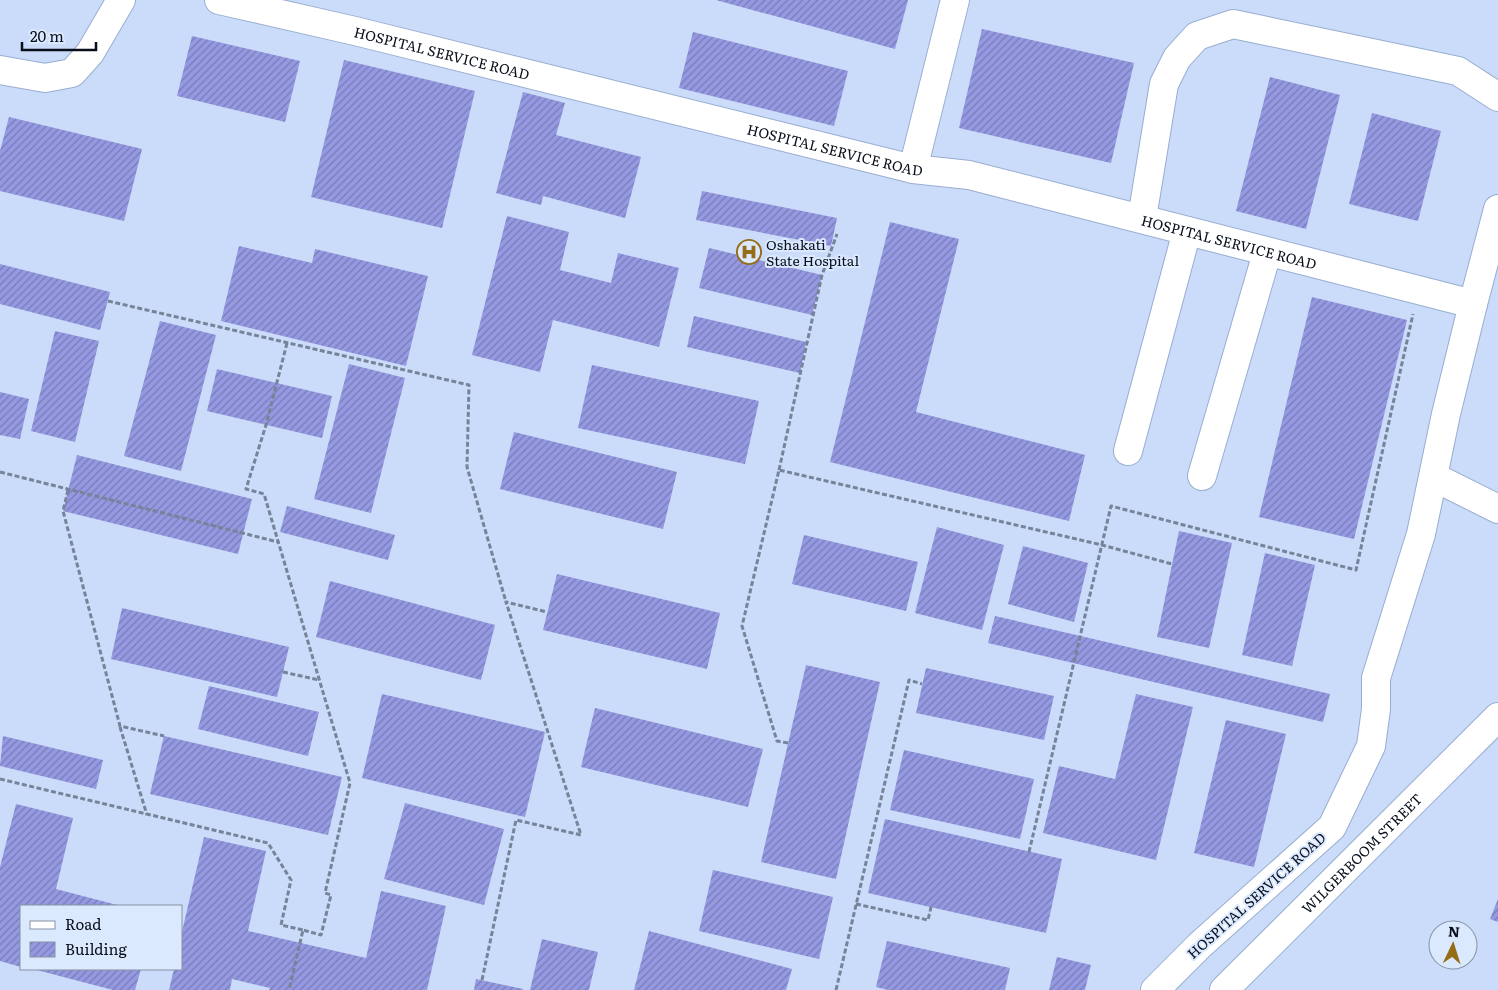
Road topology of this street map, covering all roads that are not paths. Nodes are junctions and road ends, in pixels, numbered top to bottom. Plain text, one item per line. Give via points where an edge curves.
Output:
1 (121, 0) edge
2 (219, 0) edge
3 (955, 0) edge
4 (0, 70) edge
5 (1498, 97) edge
6 (913, 170) junction
7 (1498, 209) edge
8 (1142, 218) junction
9 (1187, 231) junction
10 (1267, 253) junction
11 (1473, 304) junction
12 (1128, 451) dead end
13 (1202, 476) dead end
14 (1434, 477) junction
15 (1498, 509) edge
16 (1498, 717) edge
17 (1155, 990) edge
18 (1224, 990) edge

1 - 4 street via 90,53 72,73 45,78
2 - 6 street, HOSPITAL SERVICE ROAD
3 - 6 street
5 - 8 street via 1458,71 1233,24 1197,36 1177,58 1164,84
6 - 8 street, HOSPITAL SERVICE ROAD via 969,175
7 - 11 street
8 - 9 street, HOSPITAL SERVICE ROAD
9 - 10 street, HOSPITAL SERVICE ROAD
9 - 12 street
10 - 11 street, HOSPITAL SERVICE ROAD
10 - 13 street
11 - 14 street, HOSPITAL SERVICE ROAD
14 - 15 street
14 - 17 street, HOSPITAL SERVICE ROAD via 1419,543 1376,678 1371,746 1332,827 1200,945
16 - 18 street, WILGERBOOM STREET

